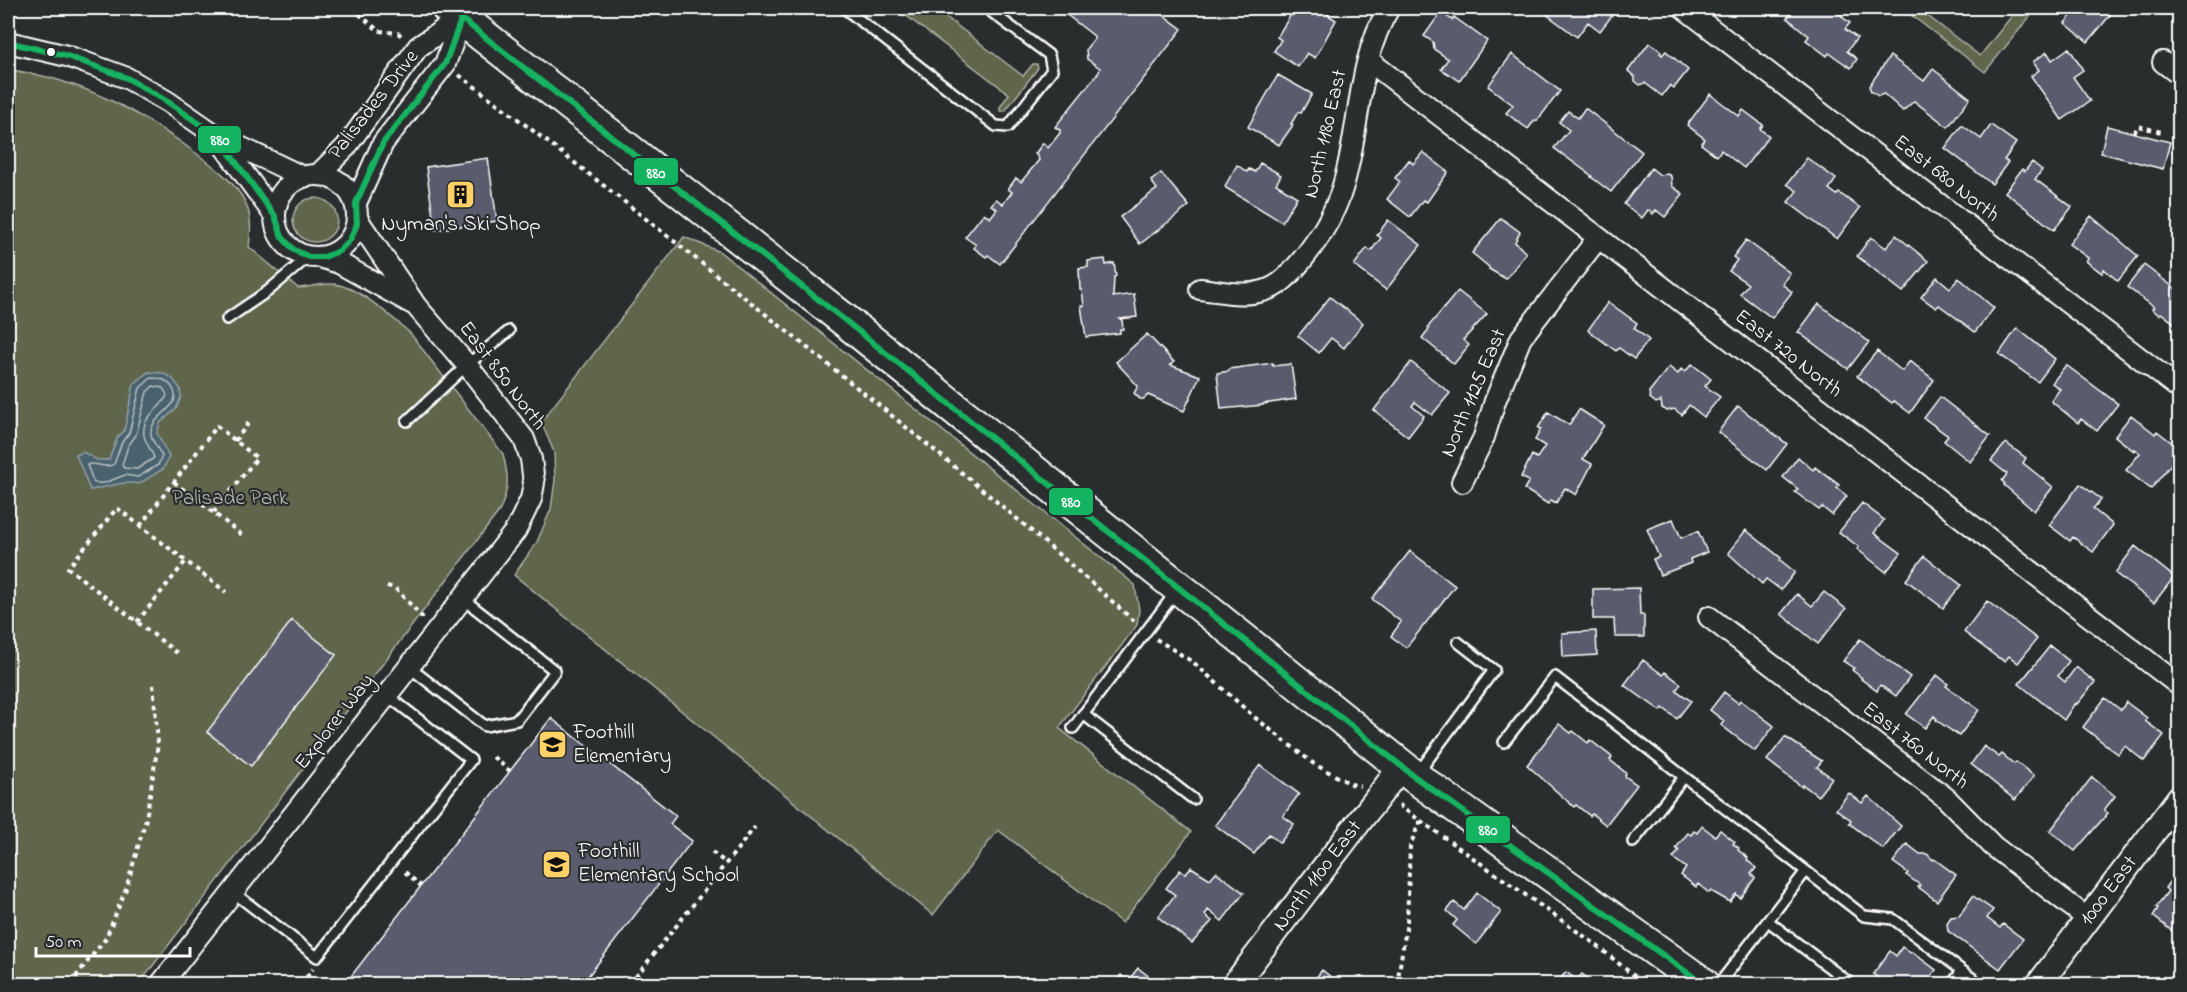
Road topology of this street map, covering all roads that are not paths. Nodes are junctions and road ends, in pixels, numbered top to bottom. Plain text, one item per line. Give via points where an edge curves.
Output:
1 (987, 8) edge
2 (1389, 8) edge
3 (1684, 8) edge
4 (850, 9) edge
5 (460, 11) edge
6 (8, 42) edge
7 (1368, 60) junction
8 (2163, 62) dead end
9 (2180, 75) edge
10 (217, 136) junction
11 (311, 176) junction
12 (357, 212) junction
13 (274, 216) junction
14 (1598, 238) junction
15 (316, 258) junction
16 (1200, 289) dead end
17 (416, 306) junction
18 (227, 319) dead end
19 (509, 331) dead end
20 (467, 365) junction
21 (2180, 389) edge
22 (407, 421) dead end
23 (1462, 482) dead end
24 (534, 483) joint
25 (1179, 588) junction
26 (462, 598) junction
27 (1709, 617) dead end
28 (1458, 642) dead end
29 (409, 667) junction
30 (2180, 686) edge
31 (387, 694) junction
32 (1083, 714) junction
33 (1072, 728) dead end
34 (1504, 742) dead end
35 (1408, 772) junction
36 (1684, 777) junction
37 (2180, 797) edge
38 (1193, 799) dead end
39 (1633, 842) dead end
40 (1806, 871) junction
41 (233, 892) junction
42 (2087, 918) junction
43 (1768, 921) junction
44 (1962, 971) junction
45 (2043, 983) edge
46 (161, 984) edge
47 (1235, 984) edge
48 (1703, 984) edge
49 (1719, 984) edge
50 (1851, 984) edge
51 (1952, 984) edge
52 (1980, 984) edge

1 - 4 lane via 1049,56 1052,70 1008,127 996,126
2 - 7 street, North 1180 East
3 - 21 street, East 680 North
5 - 11 street, Palisades Drive via 418,46 346,147
5 - 12 street, Palisades Drive via 445,64 383,143
5 - 25 highway
6 - 10 street via 67,56 127,78
7 - 14 street, East 720 North
7 - 16 street, North 1180 East via 1343,186 1331,219 1306,255 1276,287 1249,294
8 - 9 street
10 - 11 street
10 - 13 street
11 - 12 street via 341,183 350,192
11 - 13 street via 292,183 283,192
12 - 15 street via 354,234 347,245 336,253
12 - 17 street, East 850 North
13 - 15 street via 284,243 295,252
14 - 23 street, North 1125 East via 1521,338 1484,437
14 - 30 street, East 720 North
15 - 17 street, East 850 North via 339,263
15 - 18 lane
17 - 20 street, East 850 North
19 - 20 lane
20 - 22 lane
20 - 24 street, East 850 North via 524,439
24 - 26 street, Explorer Way via 528,508 516,530
25 - 32 lane
25 - 35 highway
26 - 29 street, Explorer Way
26 - 29 lane via 555,671 517,720 485,726
27 - 42 street, East 760 North via 1946,798 1993,846
28 - 35 lane via 1494,670
29 - 31 street, Explorer Way
31 - 41 street, Explorer Way
31 - 41 lane via 471,760 464,769 317,957
32 - 33 lane
32 - 38 lane
34 - 36 lane via 1555,677
35 - 47 street, North 1100 East
35 - 48 highway
36 - 39 lane
36 - 40 lane
37 - 42 street, 1000 East
40 - 43 lane
40 - 44 lane via 1864,916 1893,919
41 - 46 street, Explorer Way
42 - 45 street, 1000 East
43 - 49 lane
43 - 50 lane
44 - 51 lane
44 - 52 lane

